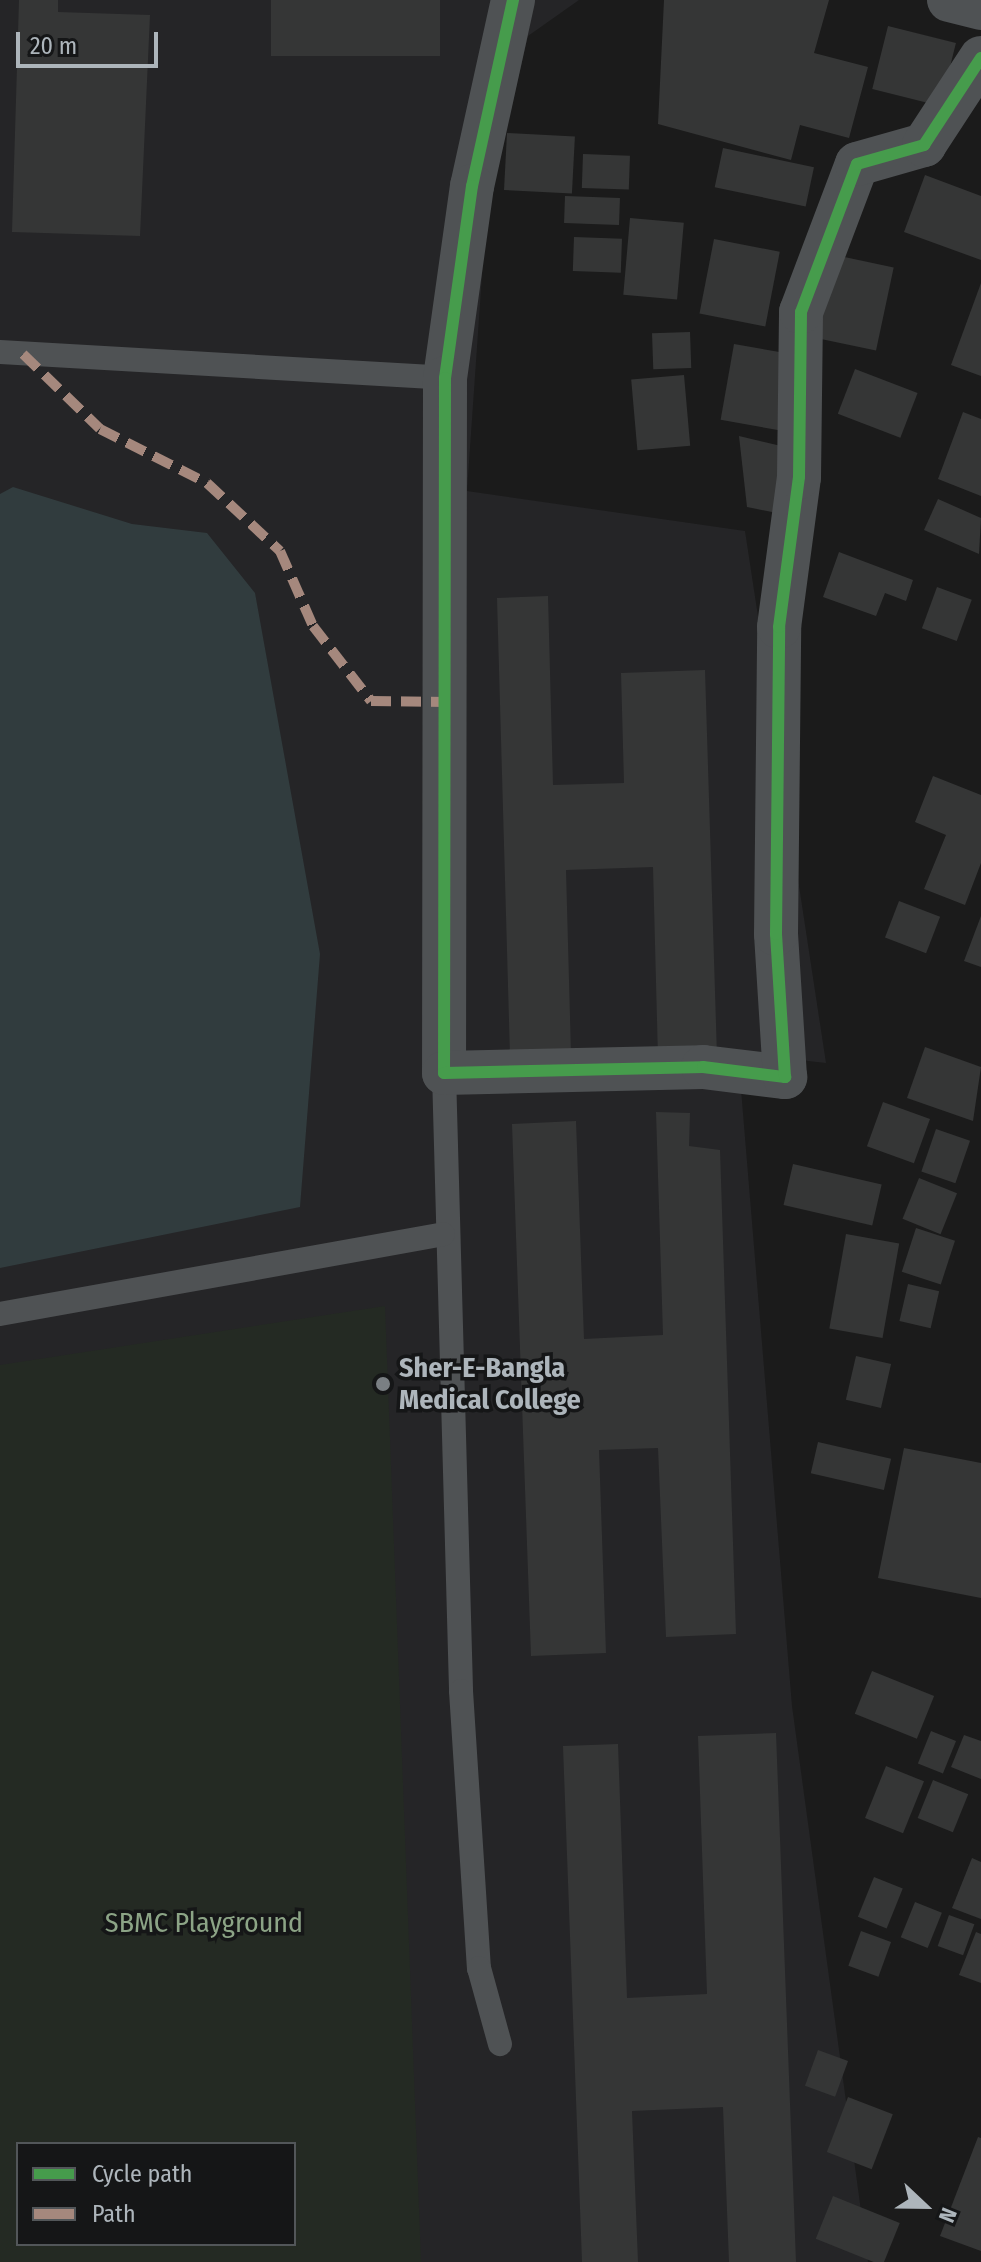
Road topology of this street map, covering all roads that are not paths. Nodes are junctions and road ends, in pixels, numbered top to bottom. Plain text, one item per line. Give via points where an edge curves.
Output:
1 (513, 0) edge
2 (949, 0) edge
3 (981, 8) edge
4 (981, 58) edge
5 (0, 352) edge
6 (445, 378) junction
7 (444, 1073) junction
8 (443, 1234) junction
9 (0, 1314) edge
10 (500, 2044) dead end

1 - 6 street via 472,186
2 - 3 street
4 - 7 street via 924,145 857,164 801,312 799,477 779,627 776,934 785,1077 703,1067
5 - 6 lane
6 - 7 street
7 - 8 lane
8 - 9 lane
8 - 10 lane via 479,1968

